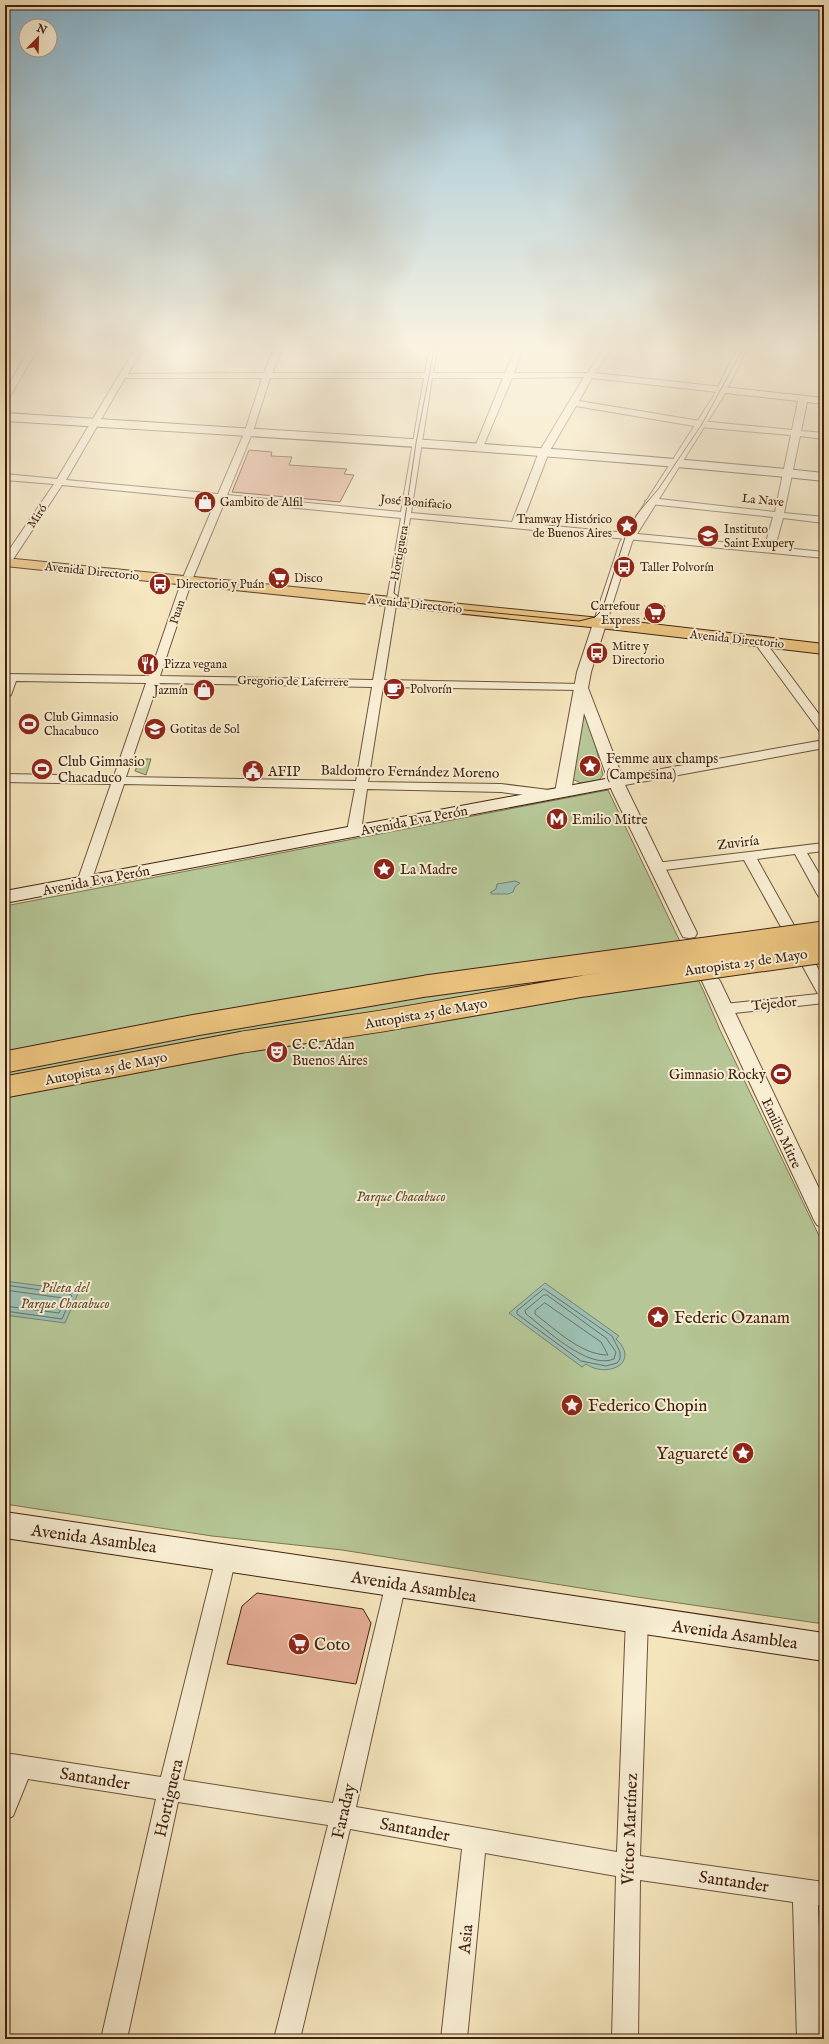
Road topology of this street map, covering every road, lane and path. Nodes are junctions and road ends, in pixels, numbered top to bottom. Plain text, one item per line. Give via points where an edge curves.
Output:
1 (84, 440) edge
2 (245, 440) edge
3 (380, 440) edge
4 (482, 440) edge
5 (551, 440) edge
6 (690, 440) edge
7 (795, 440) edge
8 (416, 443) junction
9 (479, 447) junction
10 (544, 452) junction
11 (676, 462) junction
12 (787, 473) junction
13 (5, 477) edge
14 (824, 477) edge
15 (60, 482) junction
16 (222, 498) junction
17 (650, 500) junction
18 (406, 514) junction
19 (779, 514) junction
20 (824, 520) edge
21 (516, 525) junction
22 (629, 536) junction
23 (769, 549) junction
24 (824, 554) edge
25 (5, 562) edge
26 (187, 580) junction
27 (391, 601) junction
28 (600, 623) junction
29 (760, 642) junction
30 (824, 649) edge
31 (9, 677) edge
32 (154, 679) junction
33 (378, 682) junction
34 (581, 686) junction
35 (5, 695) edge
36 (824, 729) edge
37 (824, 744) edge
38 (5, 778) edge
39 (118, 780) junction
40 (616, 782) junction
41 (361, 785) junction
42 (556, 793) junction
43 (354, 831) junction
44 (824, 847) edge
45 (798, 850) junction
46 (749, 857) junction
47 (656, 867) junction
48 (84, 882) junction
49 (824, 894) edge
50 (5, 897) edge
51 (824, 932) edge
52 (689, 934) dead end
53 (824, 952) edge
54 (711, 981) dead end
55 (824, 992) edge
56 (824, 998) edge
57 (725, 1009) junction
58 (5, 1062) edge
59 (5, 1087) edge
60 (819, 1200) edge
61 (824, 1220) edge
62 (5, 1525) edge
63 (226, 1558) junction
64 (396, 1583) junction
65 (637, 1619) junction
66 (824, 1647) edge
67 (14, 1766) edge
68 (169, 1790) junction
69 (5, 1808) edge
70 (342, 1816) junction
71 (475, 1839) junction
72 (628, 1866) junction
73 (814, 1893) edge
74 (114, 2039) edge
75 (287, 2039) edge
76 (454, 2039) edge
77 (625, 2039) edge
78 (810, 2039) edge

1 - 15 street, Miró
2 - 16 street, Puan
3 - 8 main road
4 - 9 street
5 - 10 street
6 - 11 street
7 - 12 street
8 - 9 main road
8 - 18 street, Hortiguera
9 - 10 main road
10 - 11 main road
10 - 21 street
11 - 12 main road
11 - 17 street
12 - 14 main road
12 - 19 street
13 - 15 street, José Bonifacio
15 - 16 street, José Bonifacio
15 - 25 street, Miró
16 - 18 street, José Bonifacio
16 - 26 street, Puan
17 - 19 street, La Nave
17 - 22 street
18 - 21 street, José Bonifacio
18 - 27 street, Hortiguera
19 - 20 street, La Nave
19 - 23 street
21 - 22 street, José Bonifacio
22 - 23 street, José Bonifacio
22 - 28 street
23 - 24 street, José Bonifacio
25 - 26 main road, Avenida Directorio
26 - 27 main road, Avenida Directorio
26 - 32 street, Puan
27 - 28 main road, Avenida Directorio
27 - 33 street, Hortiguera
28 - 29 main road, Avenida Directorio
28 - 34 street
29 - 30 main road, Avenida Directorio
29 - 36 street
31 - 32 street, Gregorio de Laferrere
31 - 35 street
32 - 33 street, Gregorio de Laferrere
32 - 39 street, Puan
33 - 34 street, Gregorio de Laferrere
33 - 41 street, Hortiguera
34 - 40 street
34 - 42 street
37 - 40 street, Avenida Eva Perón
38 - 39 street, Baldomero Fernández Moreno
39 - 41 street, Baldomero Fernández Moreno
39 - 48 street, Puan
40 - 42 main road, Avenida Eva Perón
40 - 47 street
41 - 42 street, Baldomero Fernández Moreno via 501,788
41 - 43 street, Hortiguera
42 - 43 main road, Avenida Eva Perón
43 - 48 main road, Avenida Eva Perón
44 - 45 street, Zuviría
45 - 46 street, Zuviría
45 - 49 street
46 - 47 street, Zuviría
46 - 55 street
47 - 52 street
48 - 50 main road, Avenida Eva Perón
51 - 58 main road, Autopista 25 de Mayo, bridge via 426,986
53 - 59 main road, Autopista 25 de Mayo, bridge via 584,986 243,1042
54 - 57 street, Emilio Mitre
56 - 57 street, Tejedor
57 - 60 street, Emilio Mitre
60 - 61 street, Emilio Mitre
62 - 63 main road, Avenida Asamblea
63 - 64 main road, Avenida Asamblea
63 - 68 street, Hortiguera
64 - 65 main road, Avenida Asamblea
64 - 70 street, Faraday
65 - 66 main road, Avenida Asamblea
65 - 72 street, Víctor Martínez
67 - 68 street, Santander
67 - 69 street
68 - 70 street, Santander
68 - 74 street, Hortiguera
70 - 71 street, Santander
70 - 75 street, Faraday
71 - 72 street, Santander
71 - 76 street, Asia
72 - 73 street, Santander
72 - 77 street, Víctor Martínez
73 - 78 street

